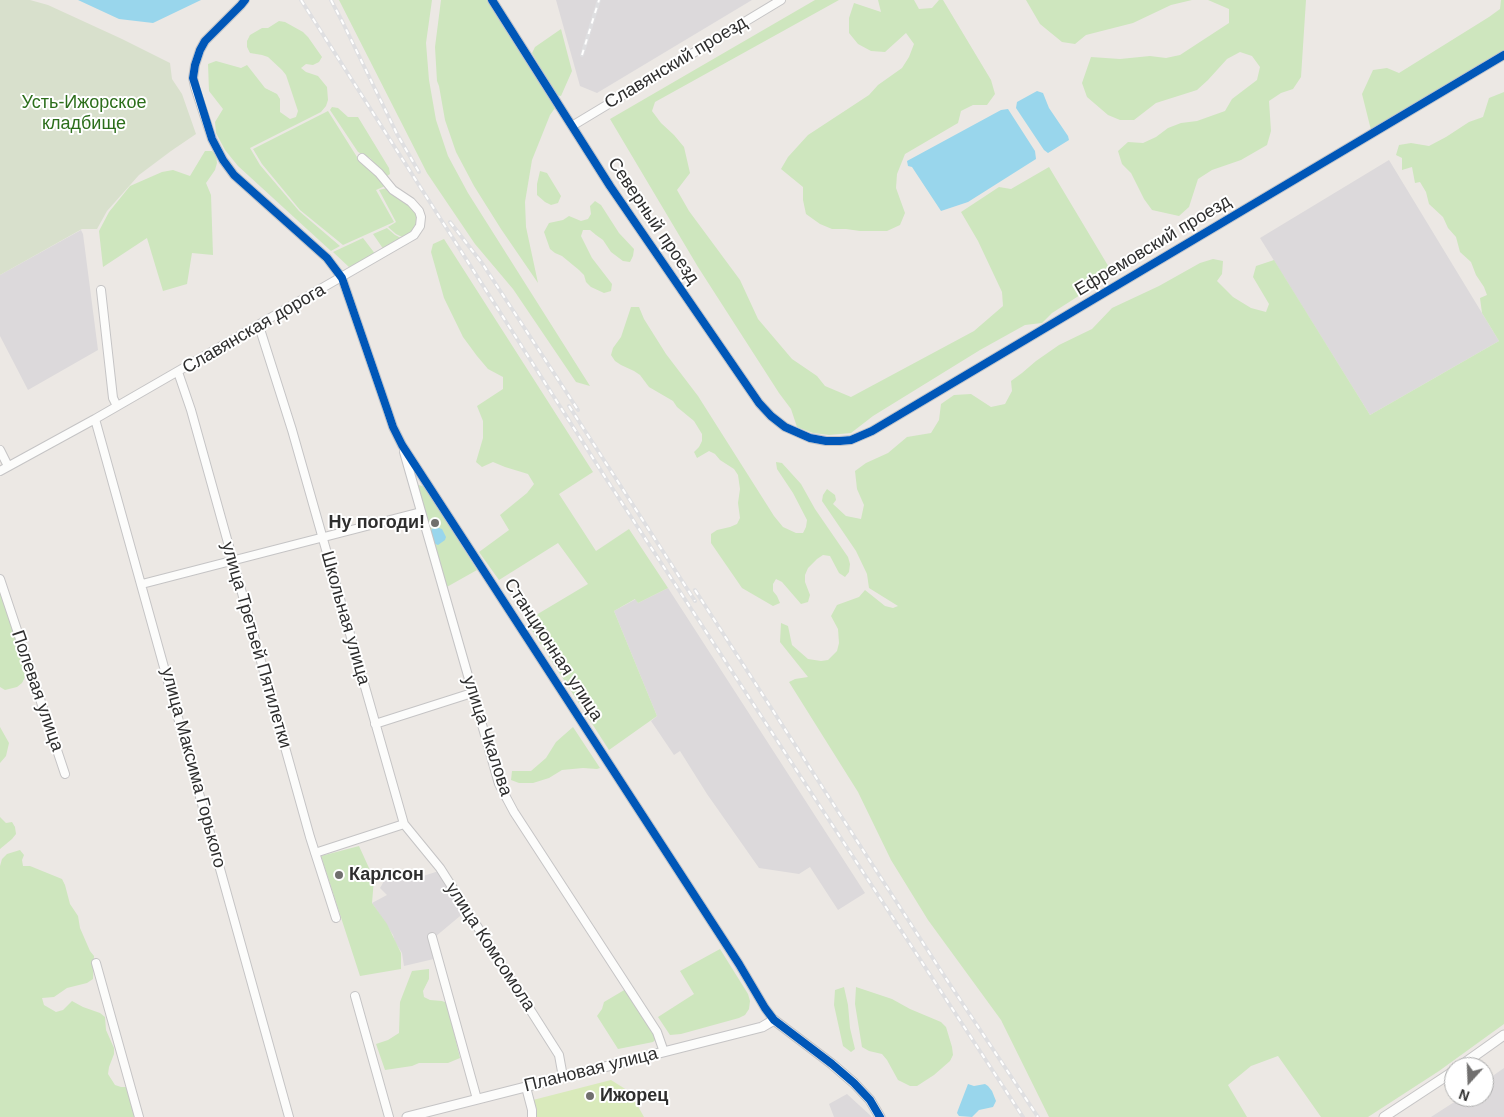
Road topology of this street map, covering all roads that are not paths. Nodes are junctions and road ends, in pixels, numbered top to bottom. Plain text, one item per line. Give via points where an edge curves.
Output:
1 (245, 0) edge
2 (492, 0) edge
3 (781, 0) edge
4 (1504, 54) edge
5 (572, 126) junction
6 (362, 158) dead end
7 (342, 278) junction
8 (101, 290) dead end
9 (258, 326) junction
10 (178, 372) junction
11 (117, 406) junction
12 (96, 420) junction
13 (810, 438) joint
14 (402, 445) junction
15 (0, 450) edge
16 (8, 466) junction
17 (0, 471) edge
18 (424, 477) junction
19 (412, 481) junction
20 (421, 512) junction
21 (322, 537) junction
22 (232, 560) junction
23 (0, 579) edge
24 (142, 584) junction
25 (472, 693) junction
26 (375, 724) junction
27 (65, 774) dead end
28 (404, 824) junction
29 (315, 853) junction
30 (336, 918) dead end
31 (432, 937) dead end
32 (96, 963) dead end
33 (355, 996) dead end
34 (774, 1020) junction
35 (1504, 1034) edge
36 (664, 1052) junction
37 (1473, 1057) edge
38 (563, 1077) junction
39 (1444, 1077) edge
40 (526, 1087) junction
41 (477, 1099) junction
42 (139, 1117) edge
43 (289, 1117) edge
44 (389, 1117) edge
45 (407, 1117) edge
46 (532, 1117) edge
47 (880, 1117) edge
48 (1384, 1117) edge

1 - 7 street, Станционная улица via 205,41 195,64 193,78 212,139 234,174 327,258
2 - 5 street, Северный проезд
3 - 5 street, Славянский проезд
4 - 13 street, Ефремовский проезд via 872,431 851,440
5 - 13 street, Северный проезд via 759,403 785,427
6 - 7 street, Славянская дорога via 419,211 420,226 414,235
7 - 9 street, Славянская дорога
7 - 14 street, Станционная улица
8 - 11 street via 113,398
9 - 10 street, Славянская дорога
9 - 21 street, Школьная улица
10 - 11 street, Славянская дорога
10 - 22 street, улица Третьей Пятилетки
11 - 12 street, Славянская дорога
12 - 16 street, Славянская дорога
12 - 24 street, улица Максима Горького
14 - 18 street, Станционная улица
14 - 19 street, улица Чкалова
15 - 16 street
16 - 17 street, Славянская дорога
18 - 19 street
18 - 34 street, Станционная улица
19 - 20 street, улица Чкалова
20 - 21 street
20 - 25 street, улица Чкалова
21 - 22 street
21 - 26 street, Школьная улица
22 - 24 street
22 - 29 street, улица Третьей Пятилетки
23 - 27 street, Полевая улица
24 - 43 street, улица Максима Горького
25 - 26 street
25 - 36 street, улица Чкалова via 505,797 657,1032
26 - 28 street, Школьная улица
28 - 29 street
28 - 38 street, улица Комсомола via 440,868 554,1046
29 - 30 street, улица Третьей Пятилетки
31 - 41 street
32 - 42 street
33 - 44 street
34 - 36 street, Плановая улица via 762,1027
34 - 47 street via 854,1083
35 - 37 street
36 - 38 street, Плановая улица
38 - 40 street, Плановая улица
39 - 48 street
40 - 41 street, Плановая улица
40 - 46 street
41 - 45 street, Плановая улица

